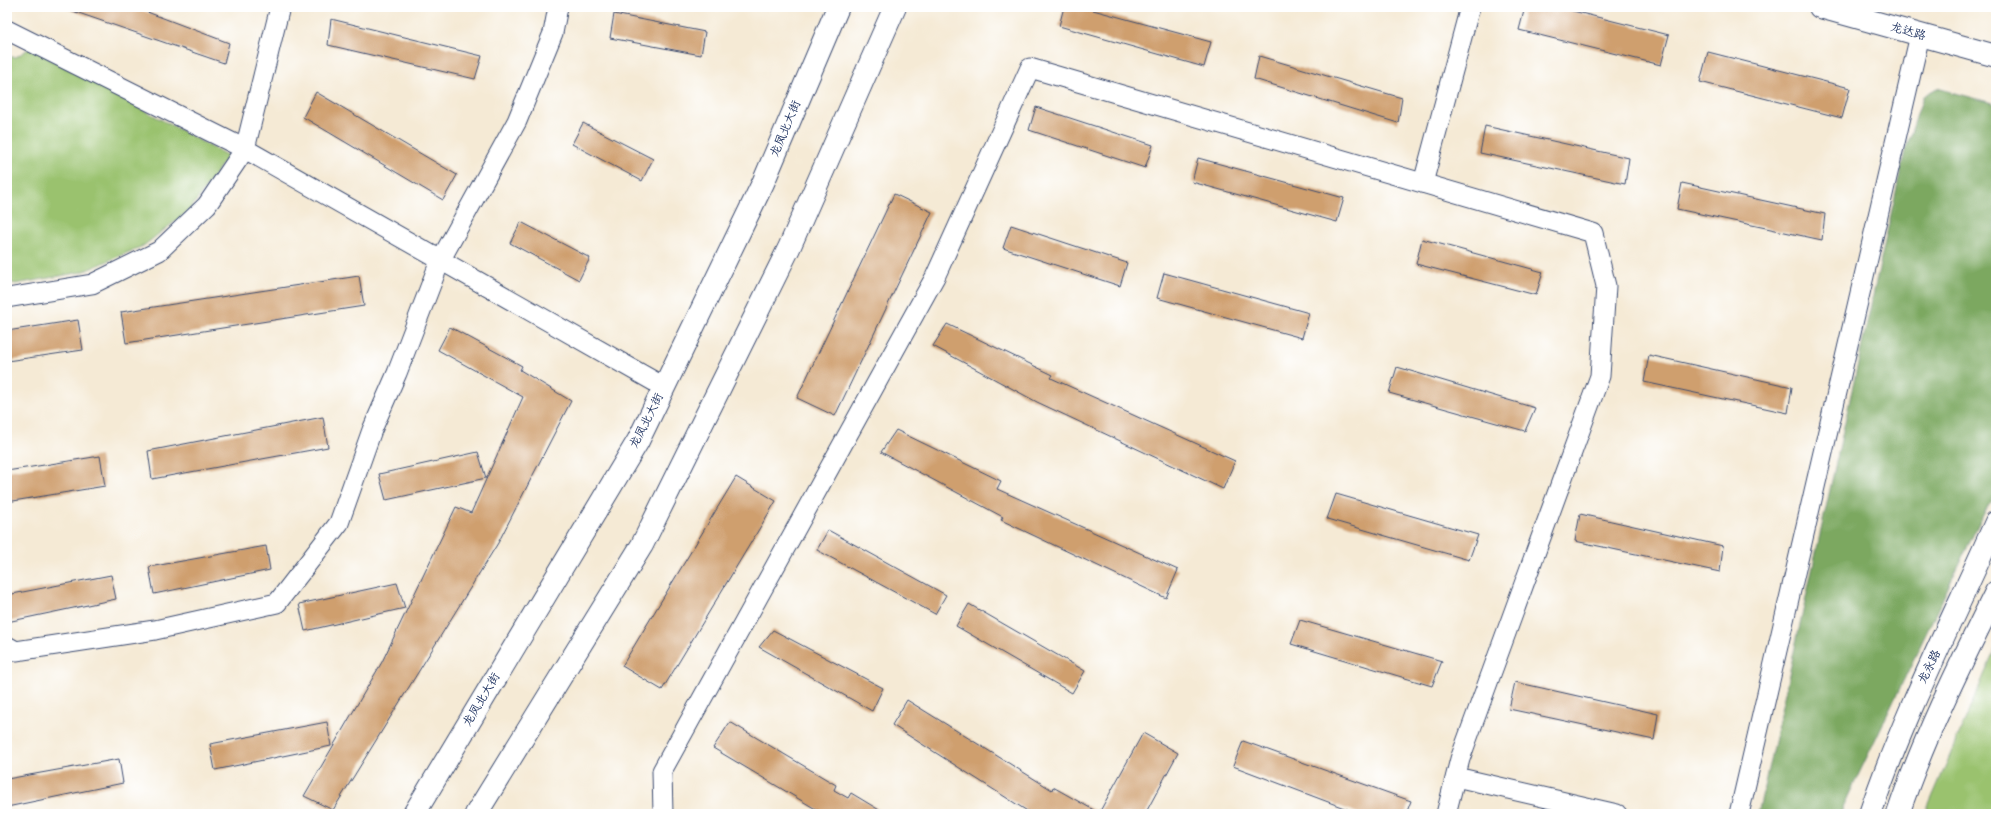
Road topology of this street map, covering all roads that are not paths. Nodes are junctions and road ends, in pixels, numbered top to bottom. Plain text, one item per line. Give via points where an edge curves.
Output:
1 (280, 7) edge
2 (558, 7) edge
3 (838, 7) edge
4 (895, 7) edge
5 (1470, 7) edge
6 (1820, 7) edge
7 (7, 30) edge
8 (1920, 35) junction
9 (1996, 56) edge
10 (245, 149) junction
11 (1423, 183) junction
12 (440, 261) junction
13 (7, 298) edge
14 (664, 387) junction
15 (1996, 522) edge
16 (1996, 592) edge
17 (7, 646) edge
18 (1456, 776) junction
19 (414, 814) edge
20 (476, 814) edge
21 (663, 814) edge
22 (1446, 814) edge
23 (1617, 814) edge
24 (1740, 814) edge
25 (1870, 814) edge
26 (1898, 814) edge

1 - 10 street
2 - 12 street via 553,33 517,121
3 - 14 main road, 龙凤北大街 via 763,182
4 - 20 main road via 789,248 642,545
5 - 11 street
6 - 8 main road, 龙达路
7 - 10 street
8 - 9 main road, 龙达路
8 - 24 street
10 - 12 street
10 - 13 street via 208,205 159,250 92,284
11 - 18 street via 1593,233 1606,286 1600,376
11 - 21 street via 1030,68 935,277 662,771
12 - 14 street
12 - 17 street via 372,430 339,523 277,602 155,630 16,651
14 - 19 main road, 龙凤北大街 via 638,441
15 - 25 main road, 龙永路 via 1953,620 1910,708 1886,765
16 - 26 main road via 1937,713
18 - 22 street
18 - 23 street

